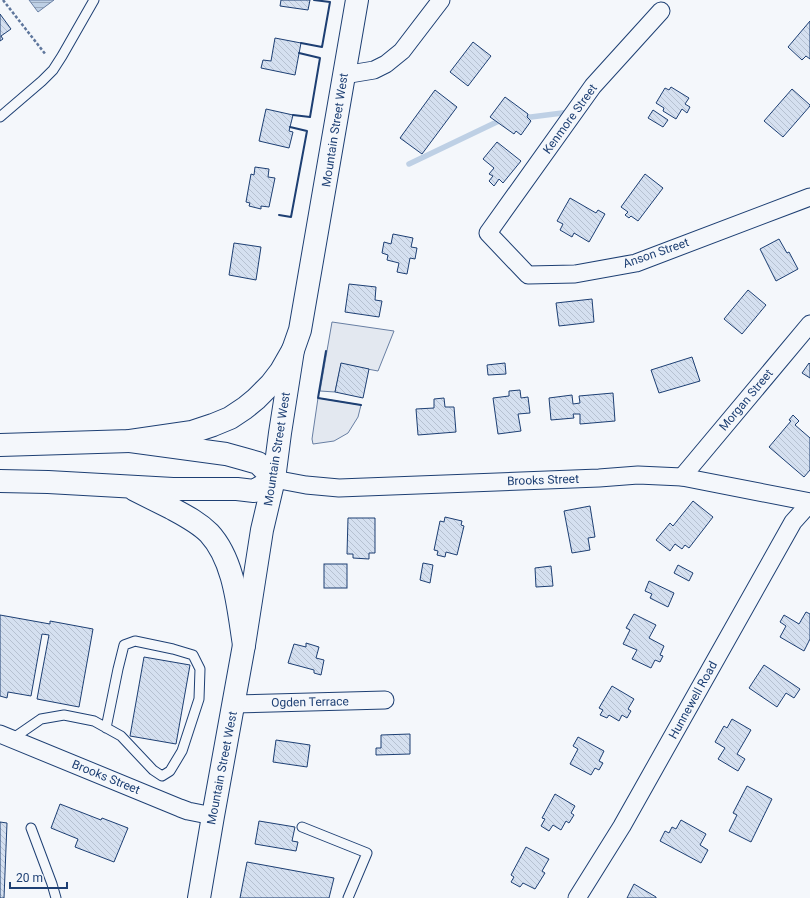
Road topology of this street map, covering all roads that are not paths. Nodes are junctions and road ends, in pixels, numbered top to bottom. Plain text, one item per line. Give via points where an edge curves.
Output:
1 (94, 0) edge
2 (357, 0) edge
3 (441, 0) edge
4 (661, 11) dead end
5 (344, 75) junction
6 (0, 117) edge
7 (810, 197) edge
8 (488, 233) joint
9 (810, 324) edge
10 (293, 350) junction
11 (130, 441) junction
12 (0, 445) edge
13 (682, 477) junction
14 (274, 479) junction
15 (0, 481) edge
16 (129, 486) junction
17 (810, 503) edge
18 (244, 644) junction
19 (385, 700) dead end
20 (234, 704) junction
21 (106, 728) junction
22 (6, 737) edge
23 (212, 816) junction
24 (302, 827) dead end
25 (31, 828) dead end
26 (56, 898) edge
27 (199, 898) edge
28 (348, 898) edge
29 (577, 898) edge

1 - 6 lane via 53,70
2 - 5 main road, Mountain Street West
3 - 5 street via 402,51 386,64 374,70
4 - 8 street, Kenmore Street via 593,86
5 - 10 main road, Mountain Street West via 316,244 300,330
7 - 8 street, Anson Street via 636,263 575,274 528,275
9 - 13 street, Morgan Street
10 - 11 main road via 271,384 230,418 192,432
10 - 14 main road, Mountain Street West
11 - 12 main road
11 - 14 main road via 226,454 258,463
13 - 14 street, Brooks Street via 638,475 339,488
13 - 17 street, Brooks Street
14 - 16 main road via 254,491
14 - 18 main road, Mountain Street West via 262,530
15 - 16 main road
16 - 18 main road via 191,519 209,533 231,571
17 - 29 street, Hunnewell Road via 793,522 622,826
18 - 20 main road, Mountain Street West
19 - 20 street, Ogden Terrace
20 - 23 main road, Mountain Street West
21 - 21 lane via 121,736 153,770 162,776 170,772 182,751 199,699 200,669 194,655 135,641 124,645
21 - 22 lane via 94,721 64,715 41,719
22 - 23 street, Brooks Street via 180,808
23 - 27 main road, Mountain Street West
24 - 28 lane via 367,853
25 - 26 lane

